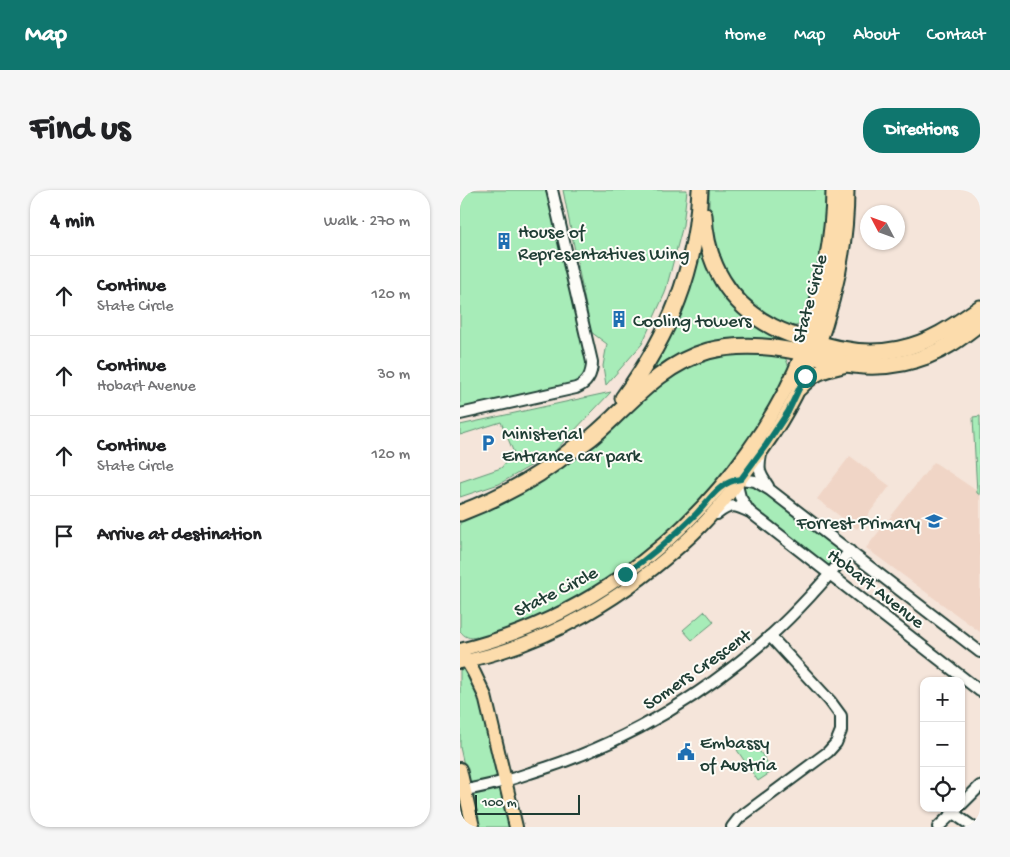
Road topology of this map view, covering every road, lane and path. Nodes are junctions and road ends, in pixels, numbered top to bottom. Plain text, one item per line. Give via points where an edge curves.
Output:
1 (552, 190) edge
2 (700, 191) edge
3 (840, 192) edge
4 (835, 249) junction
5 (980, 308) edge
6 (829, 310) junction
7 (980, 323) edge
8 (810, 348) junction
9 (848, 358) junction
10 (799, 388) junction
11 (460, 414) edge
12 (568, 453) junction
13 (761, 453) junction
14 (741, 460) junction
15 (738, 481) junction
16 (717, 490) junction
17 (770, 490) junction
18 (460, 512) edge
19 (750, 512) junction
20 (702, 525) junction
21 (850, 551) junction
22 (830, 574) junction
23 (770, 636) junction
24 (980, 652) edge
25 (461, 654) edge
26 (493, 654) junction
27 (980, 691) edge
28 (485, 696) junction
29 (460, 769) edge
30 (505, 781) junction
31 (980, 786) edge
32 (462, 791) edge
33 (965, 801) edge
34 (955, 812) edge
35 (957, 812) edge
36 (473, 827) edge
37 (516, 827) edge
38 (732, 827) edge
39 (938, 827) edge
40 (973, 827) edge

1 - 11 street via 592,362 590,376 576,388
2 - 8 highway via 710,253 729,290 764,322
2 - 12 highway via 690,262 677,304 648,364 622,400
3 - 4 highway, State Circle
4 - 6 highway, State Circle via 836,283
4 - 8 highway, State Circle via 824,275
5 - 9 highway via 949,330 927,340 896,350
6 - 8 highway, State Circle
6 - 9 highway via 832,334
7 - 9 highway via 952,344 906,362 862,366
8 - 9 highway
8 - 10 main road, State Circle
8 - 12 highway via 739,347 711,351 678,363 657,377 590,439
8 - 14 main road, State Circle via 772,415
9 - 10 highway via 818,372
10 - 13 main road, State Circle via 788,412
12 - 18 highway via 522,485
13 - 15 main road, State Circle
13 - 17 street, Hobart Avenue via 759,472
14 - 15 main road, State Circle
14 - 16 main road, State Circle
15 - 16 main road via 729,482
15 - 17 street, Hobart Avenue via 755,481
15 - 19 street, Hobart Avenue via 740,497
15 - 20 main road, State Circle
16 - 25 main road, State Circle via 650,556 600,592 555,616
17 - 21 street, Hobart Avenue
19 - 20 street, Hobart Avenue via 728,506
19 - 22 street, Hobart Avenue
20 - 26 main road, State Circle via 646,575 594,610 537,638
21 - 22 street, Somers Crescent
21 - 24 street, Hobart Avenue
22 - 23 street, Somers Crescent
22 - 27 street, Hobart Avenue
23 - 30 street, Somers Crescent via 733,668 658,718 588,753
23 - 38 street via 830,700 841,716 841,731 828,752 739,818
25 - 26 main road, State Circle
25 - 28 main road
26 - 28 main road via 483,668
28 - 30 main road
29 - 32 main road
30 - 32 street, Somers Crescent
30 - 37 main road
31 - 33 street
32 - 36 main road
34 - 39 street
35 - 40 street

